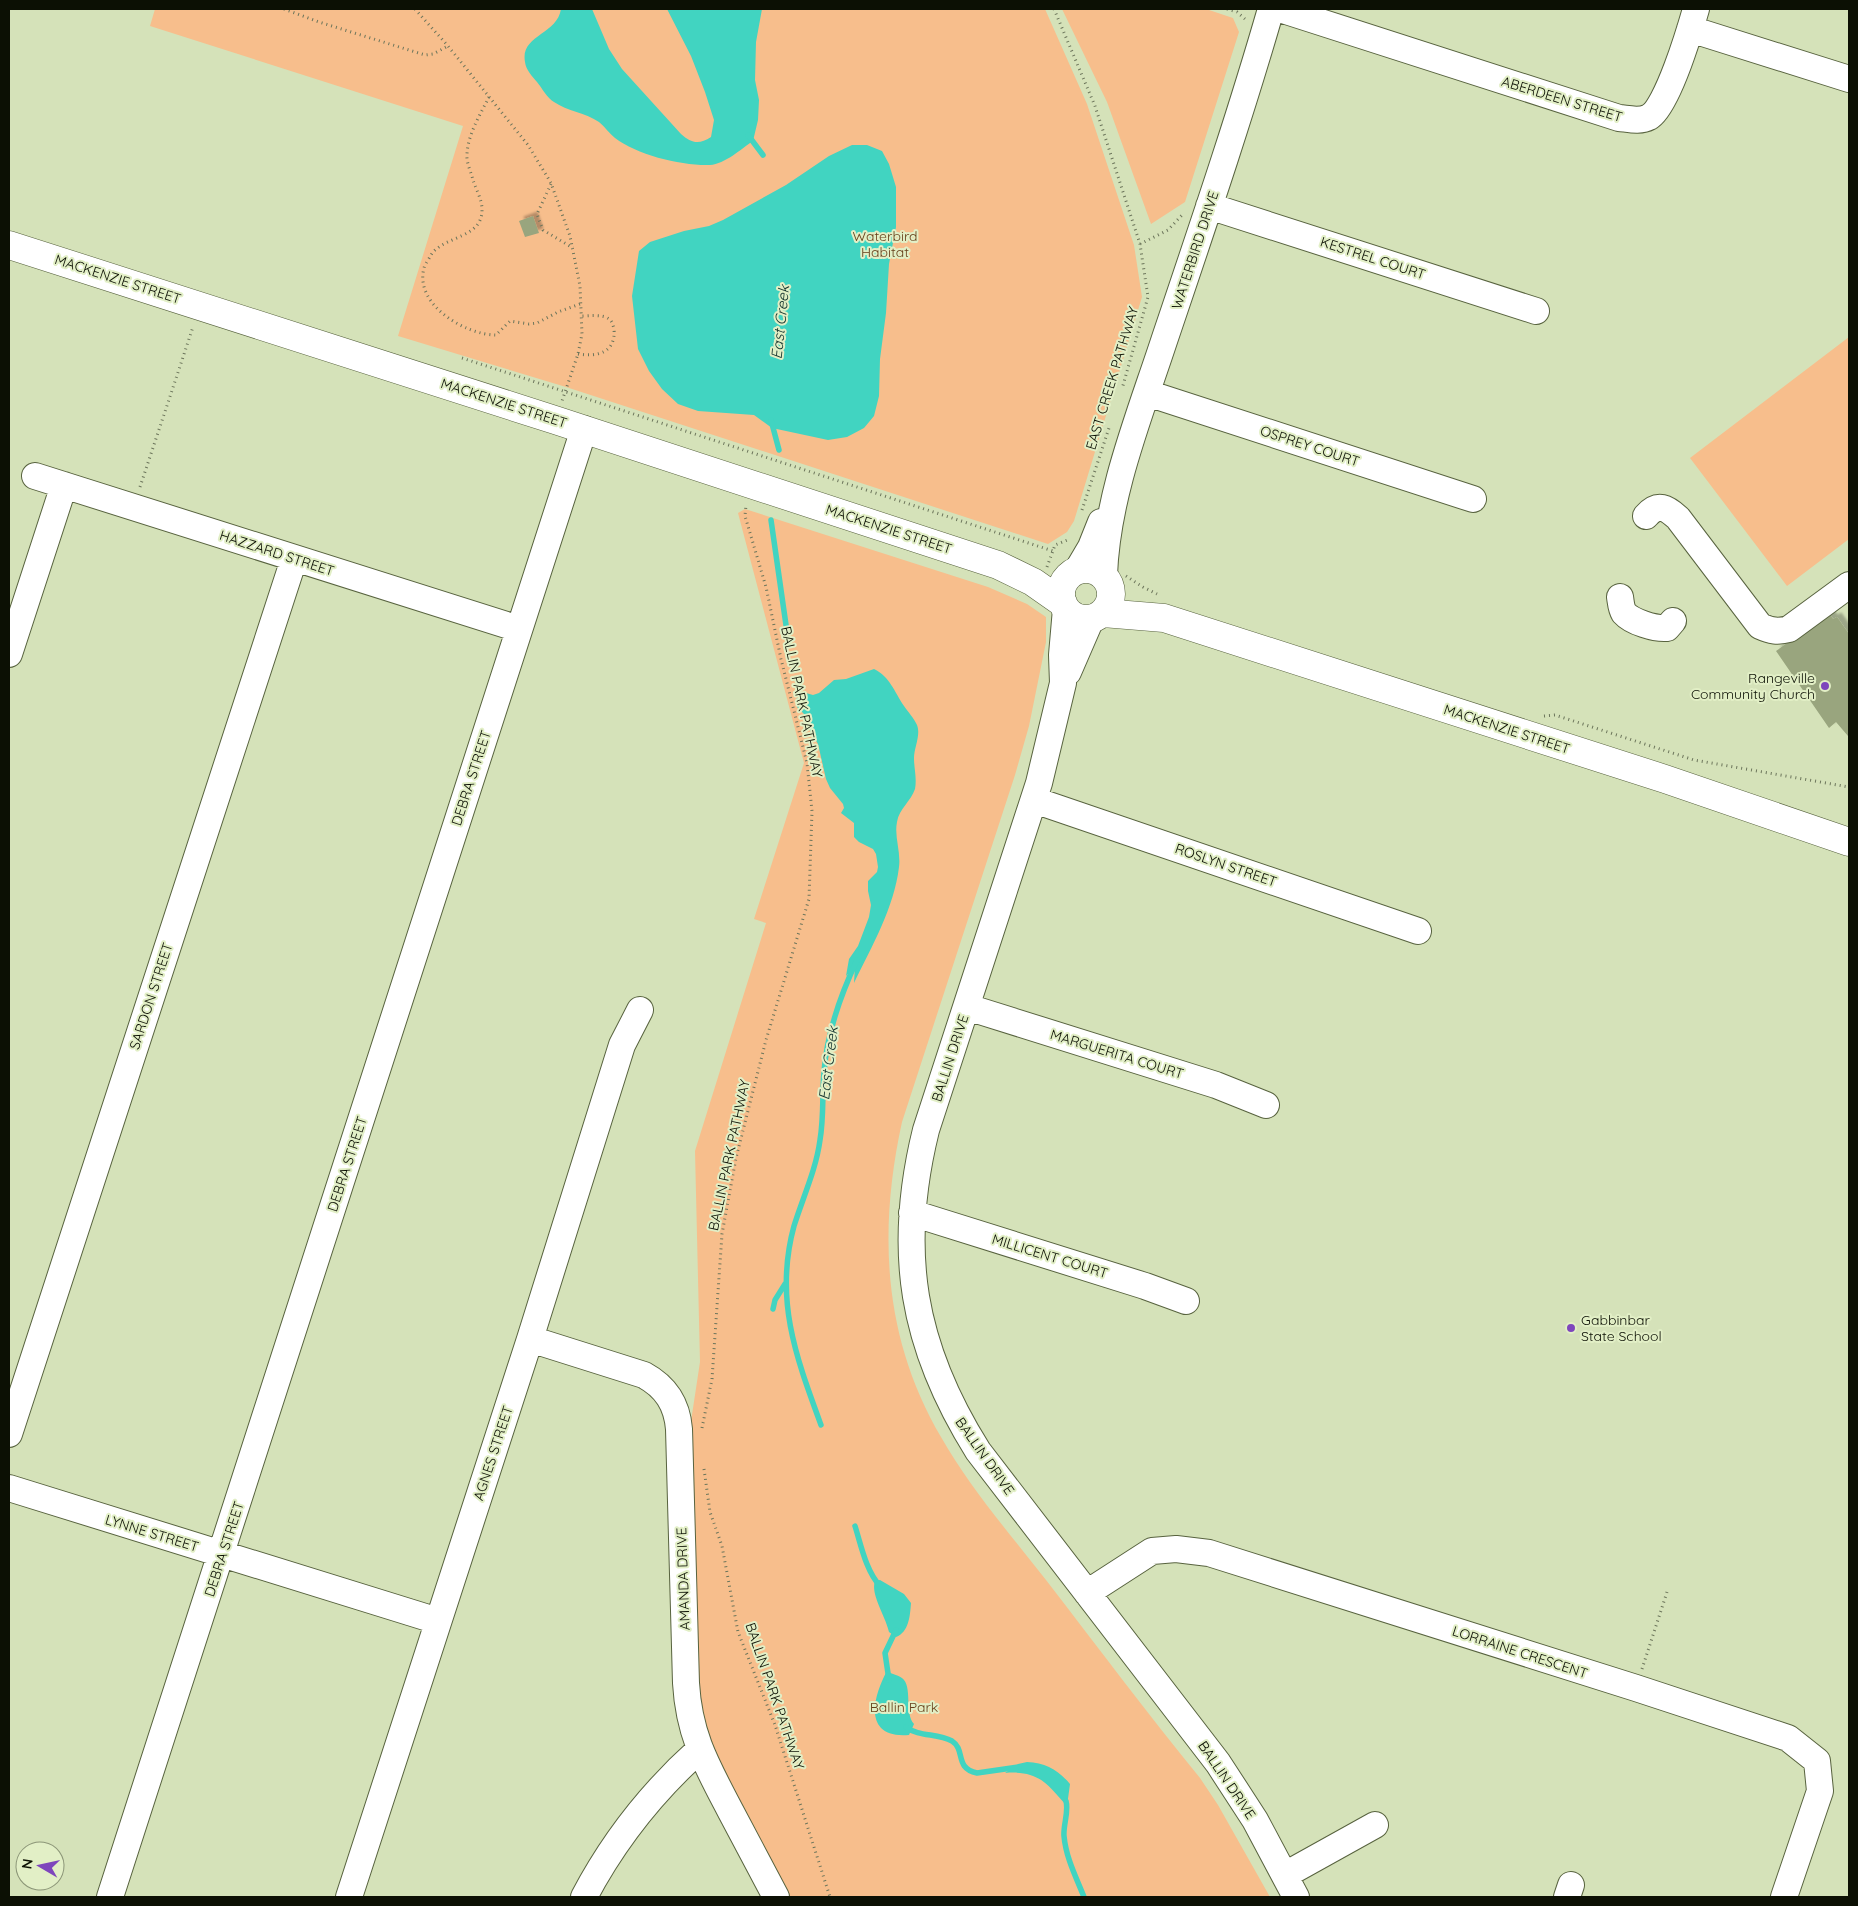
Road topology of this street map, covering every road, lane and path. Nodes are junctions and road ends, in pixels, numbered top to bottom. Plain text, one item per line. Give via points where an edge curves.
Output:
1 (284, 9) edge
2 (415, 9) edge
3 (1054, 9) edge
4 (1271, 9) edge
5 (1280, 9) edge
6 (1693, 19) edge
7 (448, 46) junction
8 (1849, 79) edge
9 (489, 98) junction
10 (551, 183) junction
11 (1209, 206) junction
12 (9, 244) edge
13 (573, 248) junction
14 (580, 304) junction
15 (200, 305) junction
16 (1536, 311) dead end
17 (581, 316) junction
18 (578, 354) junction
19 (462, 358) dead end
20 (565, 391) junction
21 (1147, 393) junction
22 (1121, 394) dead end
23 (1112, 421) dead end
24 (584, 430) junction
25 (35, 476) dead end
26 (64, 485) junction
27 (1473, 499) dead end
28 (746, 502) dead end
29 (134, 507) junction
30 (1080, 514) dead end
31 (1646, 516) dead end
32 (1074, 533) dead end
33 (294, 559) junction
34 (998, 565) junction
35 (1076, 572) junction
36 (1849, 585) edge
37 (1620, 597) dead end
38 (1081, 611) junction
39 (1164, 618) junction
40 (1672, 621) dead end
41 (519, 629) junction
42 (9, 654) edge
43 (1535, 714) dead end
44 (1849, 787) edge
45 (1034, 800) junction
46 (1849, 842) edge
47 (1418, 930) dead end
48 (967, 1007) junction
49 (640, 1010) dead end
50 (1266, 1105) dead end
51 (912, 1213) junction
52 (1186, 1301) dead end
53 (530, 1339) junction
54 (702, 1431) dead end
55 (9, 1434) edge
56 (704, 1467) dead end
57 (9, 1488) edge
58 (222, 1555) junction
59 (1667, 1592) dead end
60 (1087, 1593) junction
61 (438, 1621) junction
62 (1636, 1688) junction
63 (699, 1750) junction
64 (1376, 1825) dead end
65 (1284, 1875) junction
66 (110, 1897) edge
67 (349, 1897) edge
68 (584, 1897) edge
69 (776, 1897) edge
70 (830, 1897) edge
71 (1296, 1897) edge
72 (1784, 1897) edge

1 - 7 path via 425,55
2 - 7 path
3 - 22 path, EAST CREEK PATHWAY via 1095,106 1140,244 1148,297
4 - 11 street, WATERBIRD DRIVE
5 - 6 street, ABERDEEN STREET via 1619,118 1637,120 1650,117 1663,101
6 - 8 street, ABERDEEN STREET
7 - 9 path
9 - 10 path via 528,145
9 - 14 path via 470,136 467,156 482,209 479,221 476,228 433,252 424,268 424,287 435,308 447,318 486,335 496,335 510,321 537,323
10 - 13 path
10 - 13 path via 537,214 542,230
11 - 16 street, KESTREL COURT
11 - 21 street, WATERBIRD DRIVE
12 - 15 main road, MACKENZIE STREET
13 - 14 path
14 - 17 path
15 - 24 main road, MACKENZIE STREET
15 - 29 path
17 - 18 path
17 - 18 path via 610,319 614,337 604,352
18 - 20 path
19 - 20 path
20 - 35 path
21 - 27 street, OSPREY COURT
21 - 35 street, WATERBIRD DRIVE via 1116,490 1091,547
23 - 30 path, EAST CREEK PATHWAY
24 - 34 main road, MACKENZIE STREET
24 - 41 street, DEBRA STREET
25 - 26 street, HAZZARD STREET
26 - 29 street, HAZZARD STREET
26 - 42 street
28 - 54 path, BALLIN PARK PATHWAY via 746,516 807,763 812,811 809,899 766,1040 736,1158 722,1234 712,1379
29 - 33 street, HAZZARD STREET
31 - 36 street via 1659,508 1678,518 1760,626 1768,630 1789,629
32 - 35 path via 1069,540 1056,545
33 - 41 street, HAZZARD STREET
33 - 55 street, SARDON STREET
34 - 35 main road, MACKENZIE STREET
34 - 38 main road, MACKENZIE STREET
35 - 38 main road via 1061,590
35 - 38 main road via 1111,601
35 - 39 main road, MACKENZIE STREET
37 - 40 street via 1626,615 1637,621 1660,629 1667,628
38 - 39 main road, MACKENZIE STREET
38 - 45 street, BALLIN DRIVE
39 - 46 main road, MACKENZIE STREET via 1665,779
41 - 58 street, DEBRA STREET
43 - 44 path via 1555,715 1694,760
45 - 47 street, ROSLYN STREET
45 - 48 street, BALLIN DRIVE
48 - 50 street, MARGUERITA COURT via 1216,1085
48 - 51 street, BALLIN DRIVE via 926,1130
49 - 53 street, AGNES STREET via 622,1045
51 - 52 street, MILLICENT COURT
51 - 60 street, BALLIN DRIVE via 912,1257 920,1316 936,1372 948,1400 978,1451
53 - 61 street, AGNES STREET
53 - 63 street, AMANDA DRIVE via 644,1375 666,1392 676,1409 687,1705
56 - 70 path, BALLIN PARK PATHWAY via 710,1512 722,1546 738,1632 774,1725
57 - 58 street, LYNNE STREET
58 - 61 street, LYNNE STREET
58 - 66 street, DEBRA STREET
59 - 62 path
60 - 62 street, LORRAINE CRESCENT via 1152,1551 1176,1549 1209,1553
60 - 65 street, BALLIN DRIVE via 1218,1763 1255,1820
61 - 67 street, AGNES STREET
62 - 72 street, LORRAINE CRESCENT via 1788,1738 1817,1761 1820,1791
63 - 68 street via 652,1795 631,1821
63 - 69 street, AMANDA DRIVE
64 - 65 street
65 - 71 street, BALLIN DRIVE

